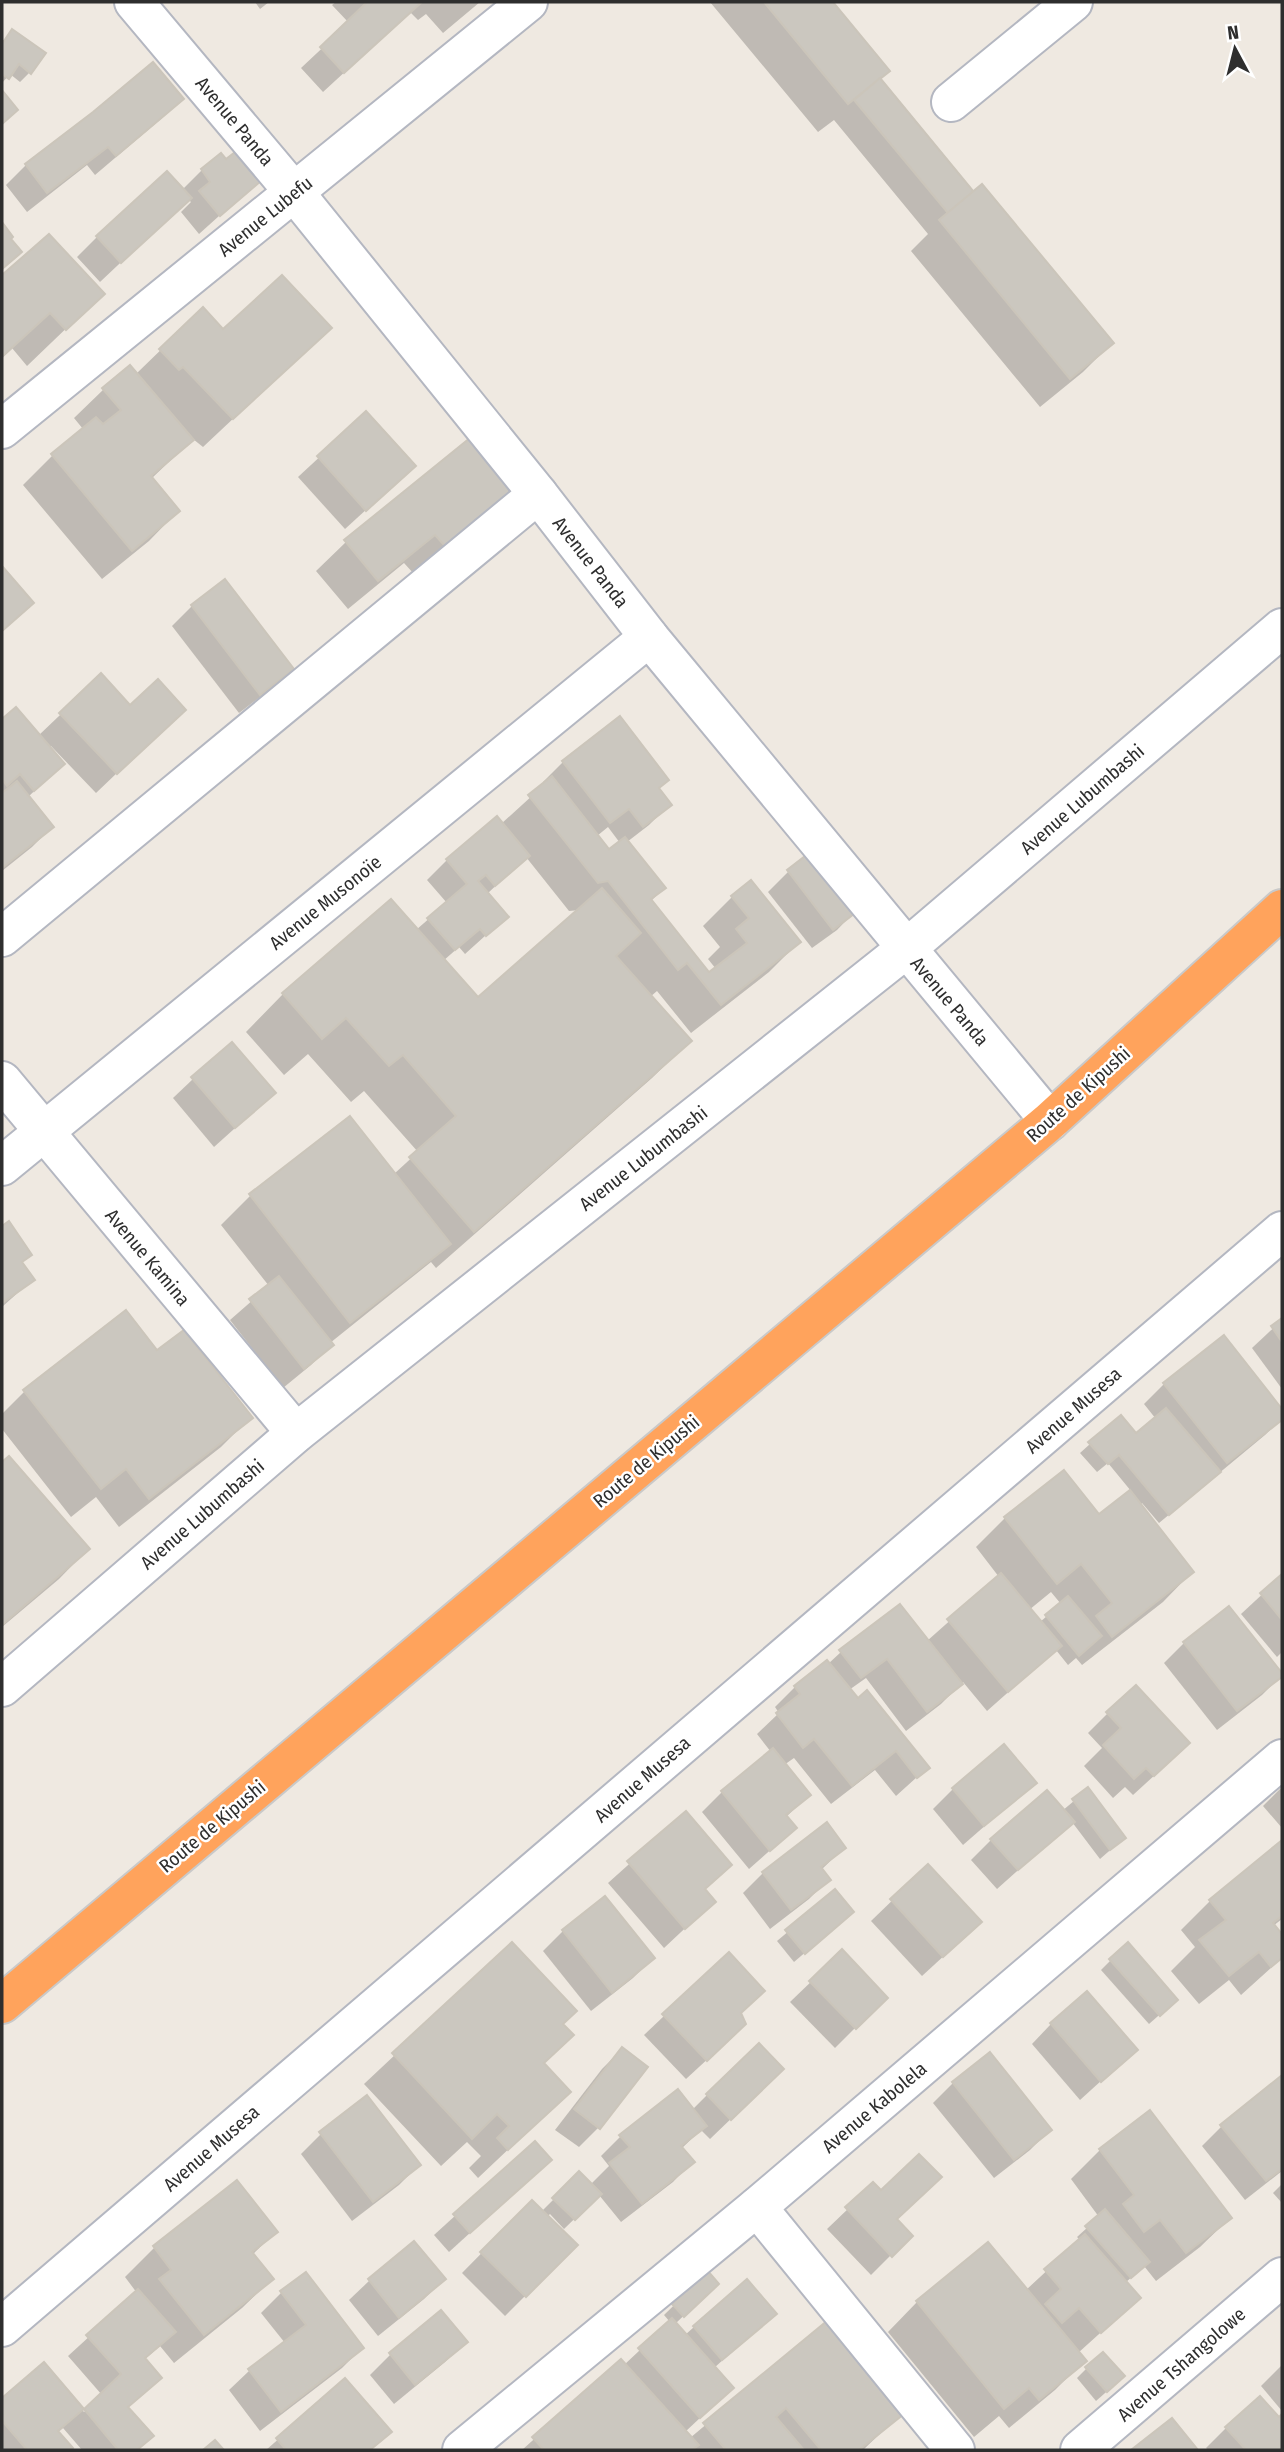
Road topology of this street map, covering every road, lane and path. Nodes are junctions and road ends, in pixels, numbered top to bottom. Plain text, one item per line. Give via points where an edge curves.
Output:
1 (134, 2) edge
2 (528, 2) edge
3 (1073, 2) edge
4 (951, 102) dead end
5 (294, 192) junction
6 (2, 429) edge
7 (538, 495) junction
8 (1282, 628) edge
9 (649, 637) junction
10 (1282, 909) edge
11 (2, 937) edge
12 (907, 948) junction
13 (2, 1081) edge
14 (1050, 1121) junction
15 (43, 1132) junction
16 (2, 1166) edge
17 (1282, 1231) edge
18 (296, 1433) junction
19 (2, 1686) edge
20 (1282, 1759) edge
21 (2, 2004) edge
22 (757, 2207) junction
23 (1282, 2277) edge
24 (7, 2312) edge
25 (462, 2450) edge
26 (955, 2450) edge
27 (1080, 2450) edge

1 - 5 street, Avenue Panda
2 - 5 street, Avenue Lubefu
3 - 4 street
5 - 6 street, Avenue Lubefu
5 - 7 street, Avenue Panda
7 - 9 street, Avenue Panda
7 - 11 street
8 - 12 street, Avenue Lubumbashi
9 - 12 street, Avenue Panda
9 - 15 street, Avenue Musonoïe
10 - 14 highway, Route de Kipushi
12 - 14 street, Avenue Panda
12 - 18 street, Avenue Lubumbashi
13 - 15 street, Avenue Kamina
14 - 21 highway, Route de Kipushi
15 - 16 street, Avenue Musonoïe
15 - 18 street, Avenue Kamina
17 - 24 street, Avenue Musesa
18 - 19 street, Avenue Lubumbashi
20 - 22 street, Avenue Kabolela
22 - 25 street, Avenue Kabolela
22 - 26 street
23 - 27 street, Avenue Tshangolowe

